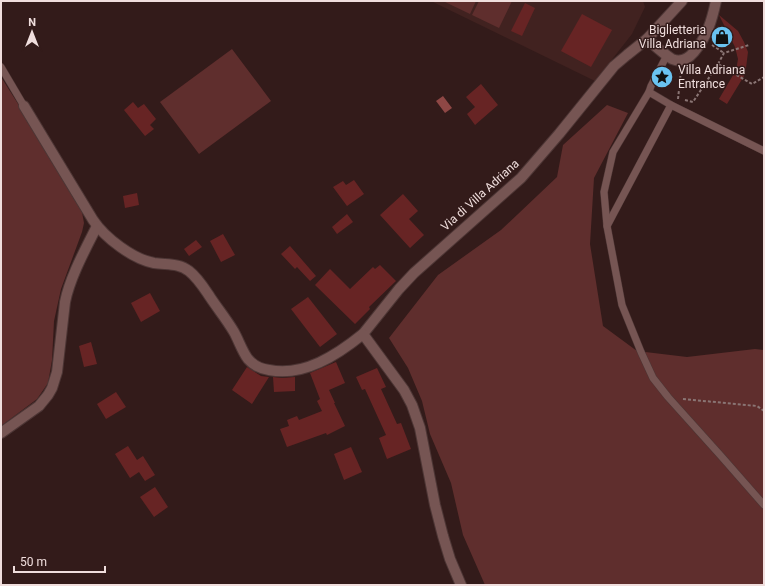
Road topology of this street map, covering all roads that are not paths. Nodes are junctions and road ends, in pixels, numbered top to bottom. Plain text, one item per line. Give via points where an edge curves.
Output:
1 (682, 1) edge
2 (714, 2) edge
3 (647, 39) junction
4 (667, 55) junction
5 (1, 67) edge
6 (649, 92) junction
7 (671, 105) junction
8 (24, 106) joint
9 (764, 151) edge
10 (97, 226) junction
11 (607, 226) junction
12 (363, 334) junction
13 (1, 433) edge
14 (764, 505) edge
15 (461, 585) edge

1 - 3 street, Via di Villa Adriana
2 - 4 street via 711,22 700,46 683,60 672,59
3 - 4 street
3 - 12 street, Via di Villa Adriana via 614,66 521,178 414,273
4 - 6 lane
5 - 8 lane
6 - 7 lane
6 - 11 lane via 613,152 604,192
7 - 9 lane
7 - 11 lane
8 - 10 street, Via di Villa Adriana
10 - 12 street, Via di Villa Adriana via 122,248 141,259 174,264 189,271 227,320 247,358 261,368 284,371 310,366 328,359
10 - 13 street via 67,293 57,372 52,388 39,406
11 - 14 lane via 622,306 653,378
12 - 15 street via 412,404 420,428 444,540

